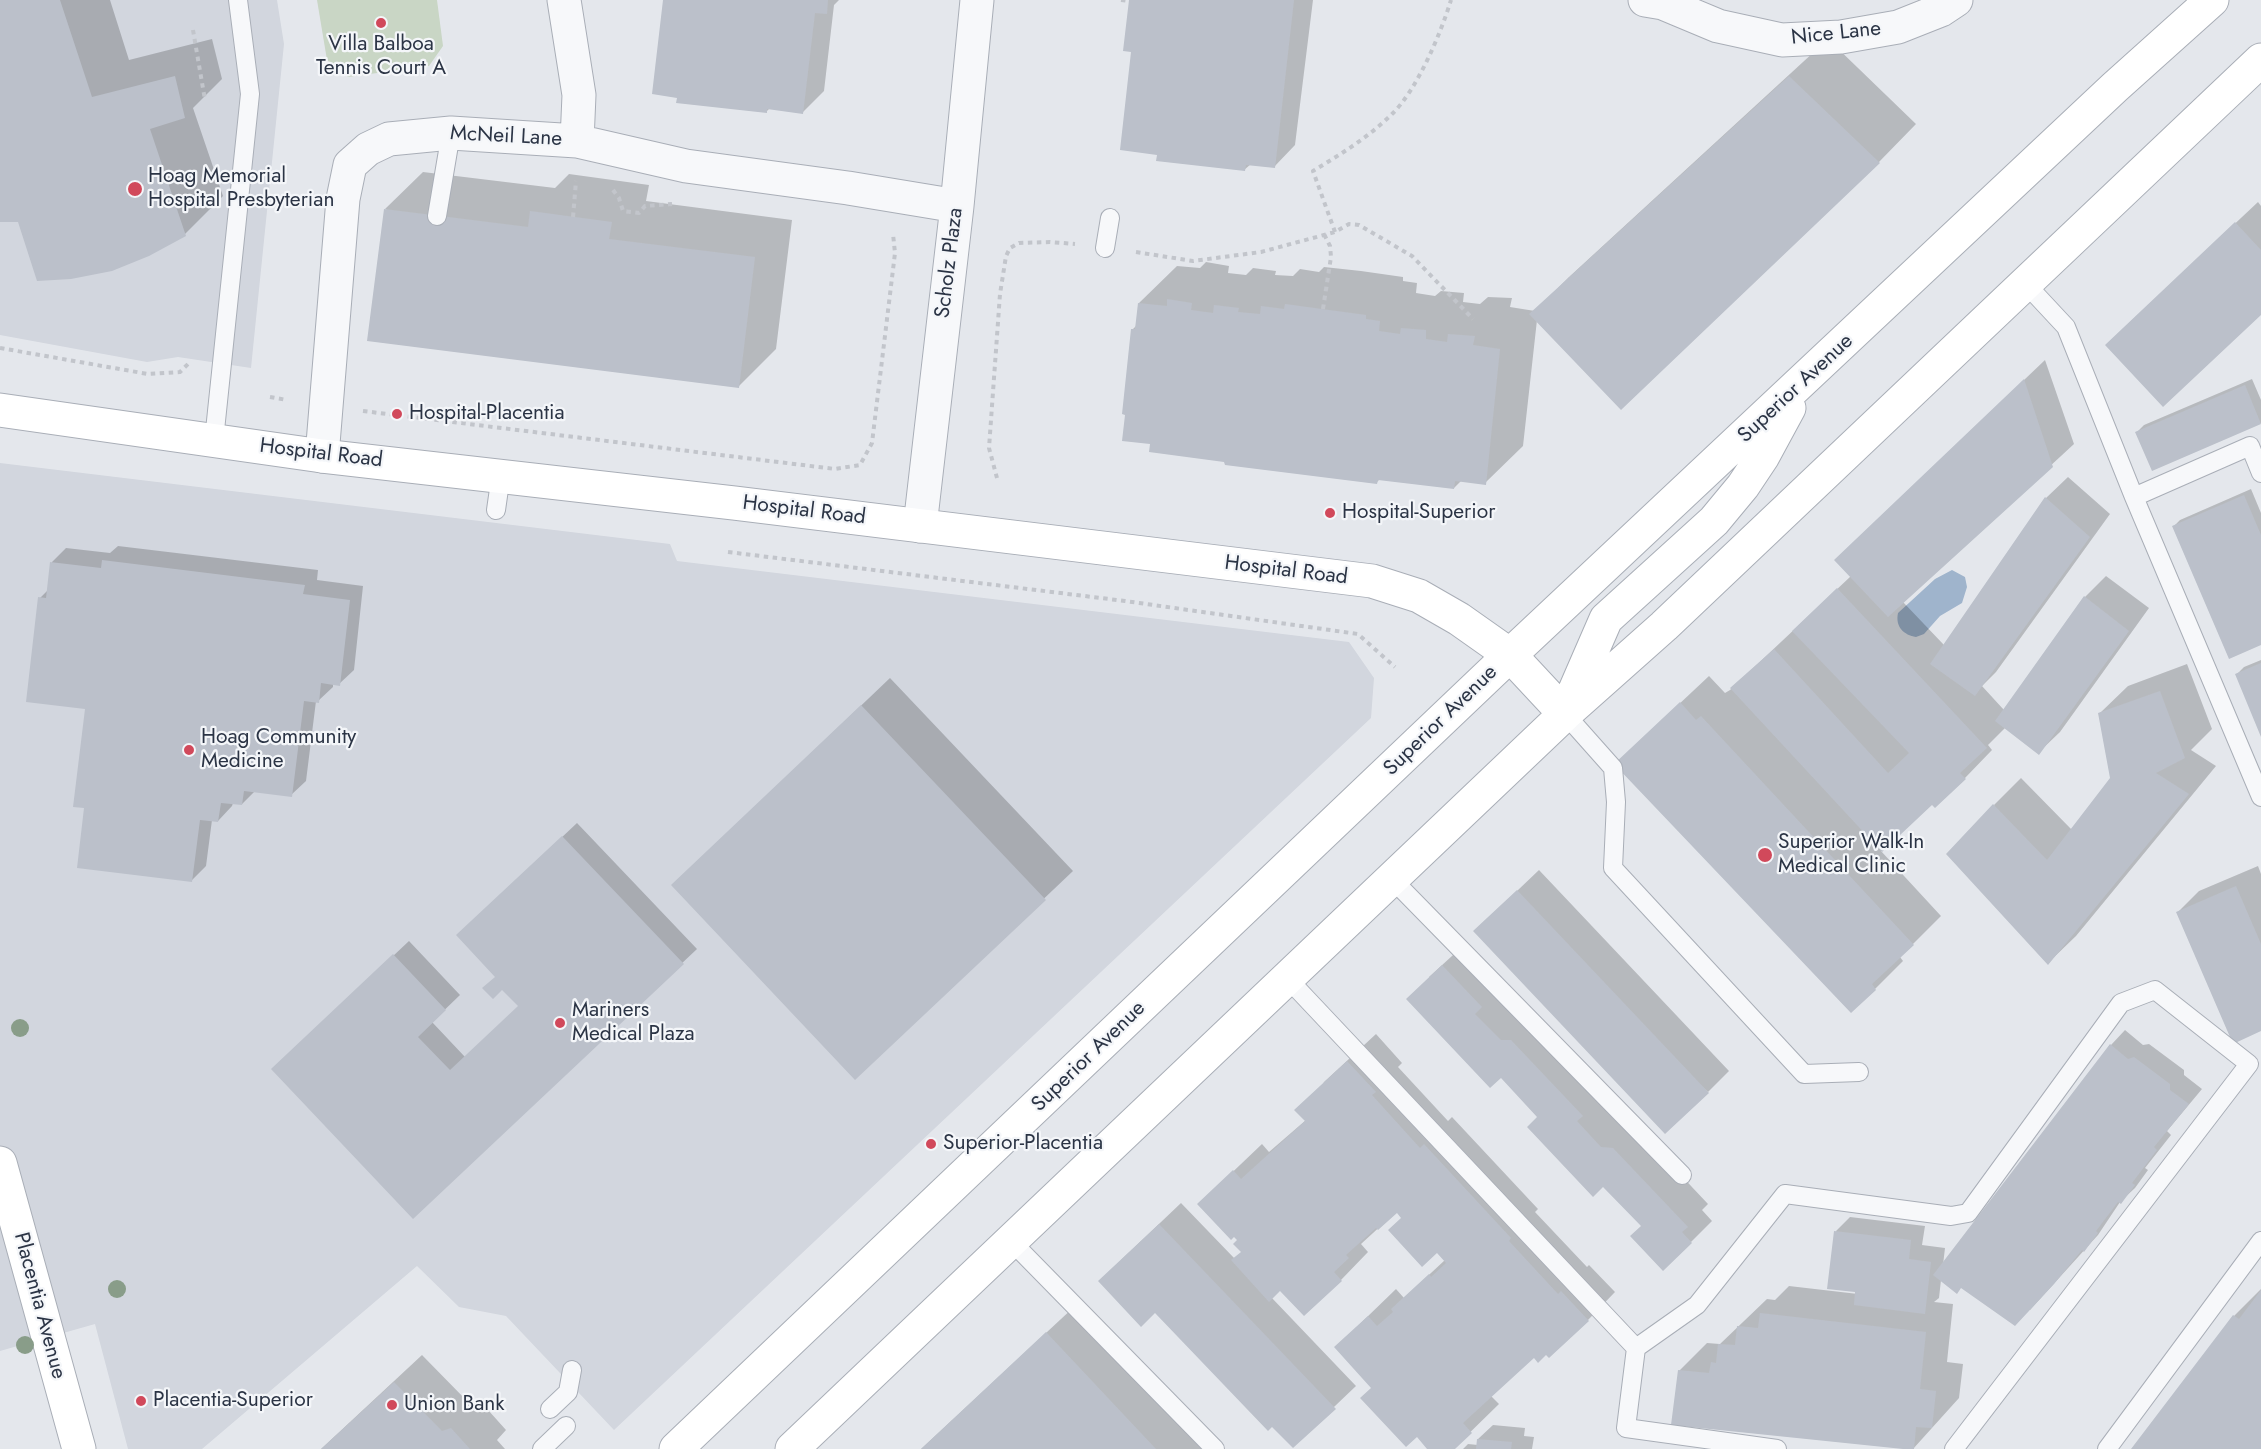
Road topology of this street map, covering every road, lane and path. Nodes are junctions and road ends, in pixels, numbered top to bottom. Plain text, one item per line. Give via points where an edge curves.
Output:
1 (238, 0) edge
2 (564, 0) edge
3 (977, 0) edge
4 (1121, 0) edge
5 (1451, 0) edge
6 (1645, 0) edge
7 (1956, 0) edge
8 (2212, 0) edge
9 (1129, 1) edge
10 (193, 30) dead end
11 (2261, 60) edge
12 (205, 100) dead end
13 (451, 133) junction
14 (577, 141) junction
15 (577, 174) dead end
16 (611, 188) dead end
17 (678, 204) dead end
18 (957, 206) junction
19 (437, 216) dead end
20 (573, 217) dead end
21 (1110, 218) dead end
22 (1335, 232) junction
23 (892, 233) dead end
24 (1324, 234) junction
25 (1105, 248) junction
26 (2025, 283) junction
27 (1323, 309) dead end
28 (1473, 319) dead end
29 (0, 348) edge
30 (180, 372) dead end
31 (1803, 382) junction
32 (270, 397) dead end
33 (327, 406) junction
34 (0, 410) edge
35 (214, 440) junction
36 (322, 456) junction
37 (2261, 473) edge
38 (501, 476) junction
39 (997, 478) dead end
40 (2134, 496) junction
41 (496, 510) dead end
42 (920, 525) junction
43 (728, 552) dead end
44 (1510, 656) junction
45 (1395, 667) dead end
46 (1565, 714) junction
47 (2261, 797) edge
48 (1392, 879) junction
49 (1288, 979) junction
50 (1859, 1072) dead end
51 (0, 1163) edge
52 (1682, 1175) dead end
53 (1011, 1241) junction
54 (2261, 1241) edge
55 (1636, 1348) junction
56 (572, 1370) dead end
57 (550, 1409) dead end
58 (567, 1426) dead end
59 (79, 1449) edge
60 (542, 1449) edge
61 (676, 1449) edge
62 (792, 1449) edge
63 (1215, 1449) edge
64 (1777, 1449) edge
65 (1954, 1449) edge
66 (2107, 1449) edge

1 - 35 lane via 250,94
2 - 14 street via 579,95
3 - 18 street, Scholz Plaza
4 - 9 path
5 - 22 path via 1431,50 1393,113 1350,149 1314,171
6 - 7 street, Nice Lane via 1663,3 1718,26 1782,40 1841,37 1898,27
8 - 31 main road, Superior Avenue
10 - 12 path
11 - 26 main road
13 - 14 street, McNeil Lane
13 - 19 lane
13 - 33 street, McNeil Lane via 389,139 368,149 350,165 342,199
14 - 18 street, McNeil Lane via 686,166
15 - 20 path
16 - 17 path via 627,213 639,213 645,206
18 - 42 street, Scholz Plaza
21 - 25 lane
22 - 24 path
22 - 28 path via 1348,224 1359,225 1389,241 1412,256
23 - 33 path via 895,253 872,442 860,465 835,469
24 - 25 path via 1261,252 1193,261
24 - 27 path via 1331,257
25 - 39 path via 1018,243 1006,256 989,448
26 - 40 lane via 2066,327
26 - 46 main road via 1664,626
29 - 30 path via 148,374
31 - 44 main road, Superior Avenue
31 - 46 main road via 1763,456 1714,521 1606,619
32 - 33 path
33 - 36 street, McNeil Lane
34 - 35 main road, Hospital Road
35 - 36 main road, Hospital Road
36 - 38 main road, Hospital Road
37 - 40 lane via 2250,446
38 - 41 lane
38 - 42 main road, Hospital Road
40 - 47 lane
42 - 44 main road, Hospital Road via 1372,581 1419,596
43 - 45 path via 1358,634
44 - 46 main road, Hospital Road
44 - 61 main road, Superior Avenue
46 - 48 main road
46 - 50 lane via 1613,768 1617,802 1612,868 1804,1074
48 - 49 main road
48 - 52 lane
49 - 53 main road
49 - 55 lane
51 - 59 main road, Placentia Avenue
53 - 62 main road
53 - 63 lane
54 - 66 lane
55 - 64 lane via 1626,1428
55 - 65 lane via 1697,1305 1785,1194 1951,1216 1968,1213 2121,1003 2155,990 2249,1064
56 - 57 lane via 568,1392
58 - 60 lane

